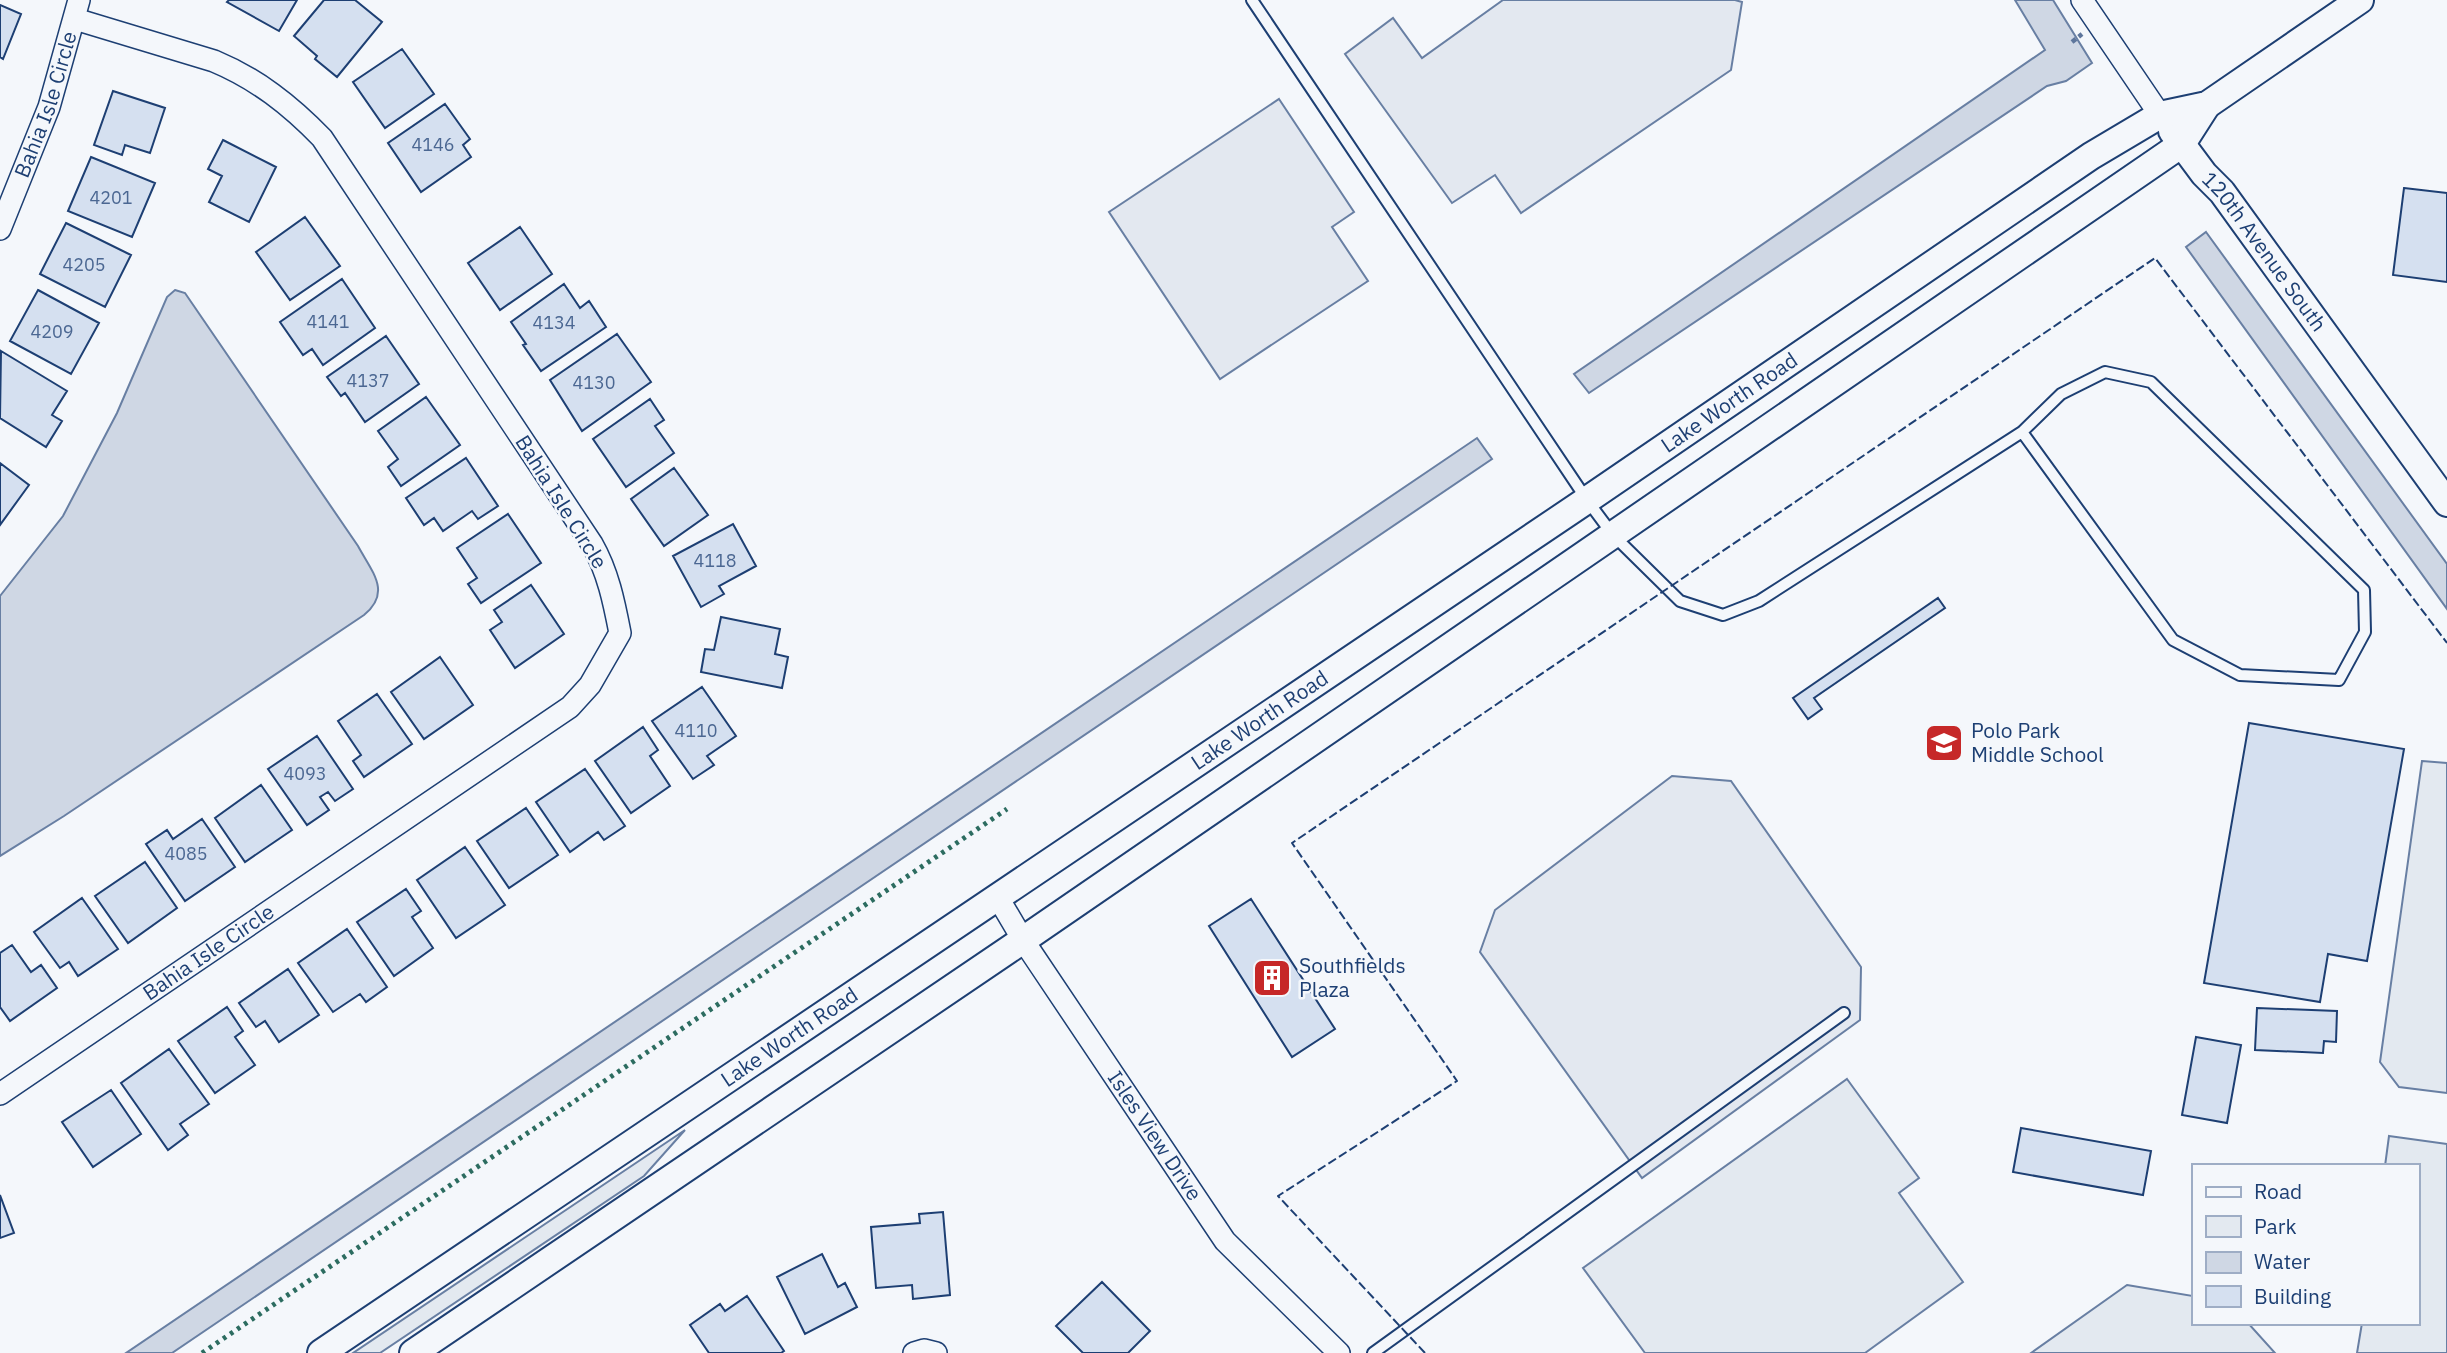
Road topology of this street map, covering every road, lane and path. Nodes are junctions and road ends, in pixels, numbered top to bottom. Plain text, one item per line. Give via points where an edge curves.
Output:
1 (1252, 0) edge
2 (2082, 0) edge
3 (2360, 0) edge
4 (77, 10) edge
5 (2082, 34) dead end
6 (2072, 42) dead end
7 (2207, 105) junction
8 (2160, 116) junction
9 (2182, 144) junction
10 (0, 229) edge
11 (2022, 432) junction
12 (1587, 500) junction
13 (2447, 503) edge
14 (1613, 535) junction
15 (997, 896) junction
16 (1023, 940) junction
17 (1844, 1013) dead end
18 (0, 1094) edge
19 (321, 1353) edge
20 (413, 1353) edge
21 (914, 1353) edge
22 (936, 1353) edge
23 (1339, 1353) edge
24 (1373, 1353) edge

1 - 12 lane
2 - 8 street, 120th Avenue South
3 - 7 street, Lake Worth Road
4 - 10 street, Bahia Isle Circle via 49,107
4 - 18 street, Bahia Isle Circle via 233,69 271,91 321,138 592,544 611,588 620,633 590,685 570,707
5 - 6 path
7 - 8 street, Lake Worth Road
7 - 9 street, Lake Worth Road
8 - 9 street, 120th Avenue South
8 - 12 street, Lake Worth Road via 2091,156
9 - 13 street, 120th Avenue South via 2222,192
9 - 14 street, Lake Worth Road
11 - 11 lane via 2173,640 2240,675 2339,680 2365,632 2364,590 2151,382 2105,372 2061,394
11 - 14 lane via 1759,601 1723,615 1680,601
12 - 14 lane
12 - 15 street, Lake Worth Road
14 - 16 street, Lake Worth Road
15 - 16 street, Isles View Drive
15 - 19 street, Lake Worth Road
16 - 20 street, Lake Worth Road
16 - 23 street, Isles View Drive via 1225,1241
17 - 24 lane
21 - 22 street

